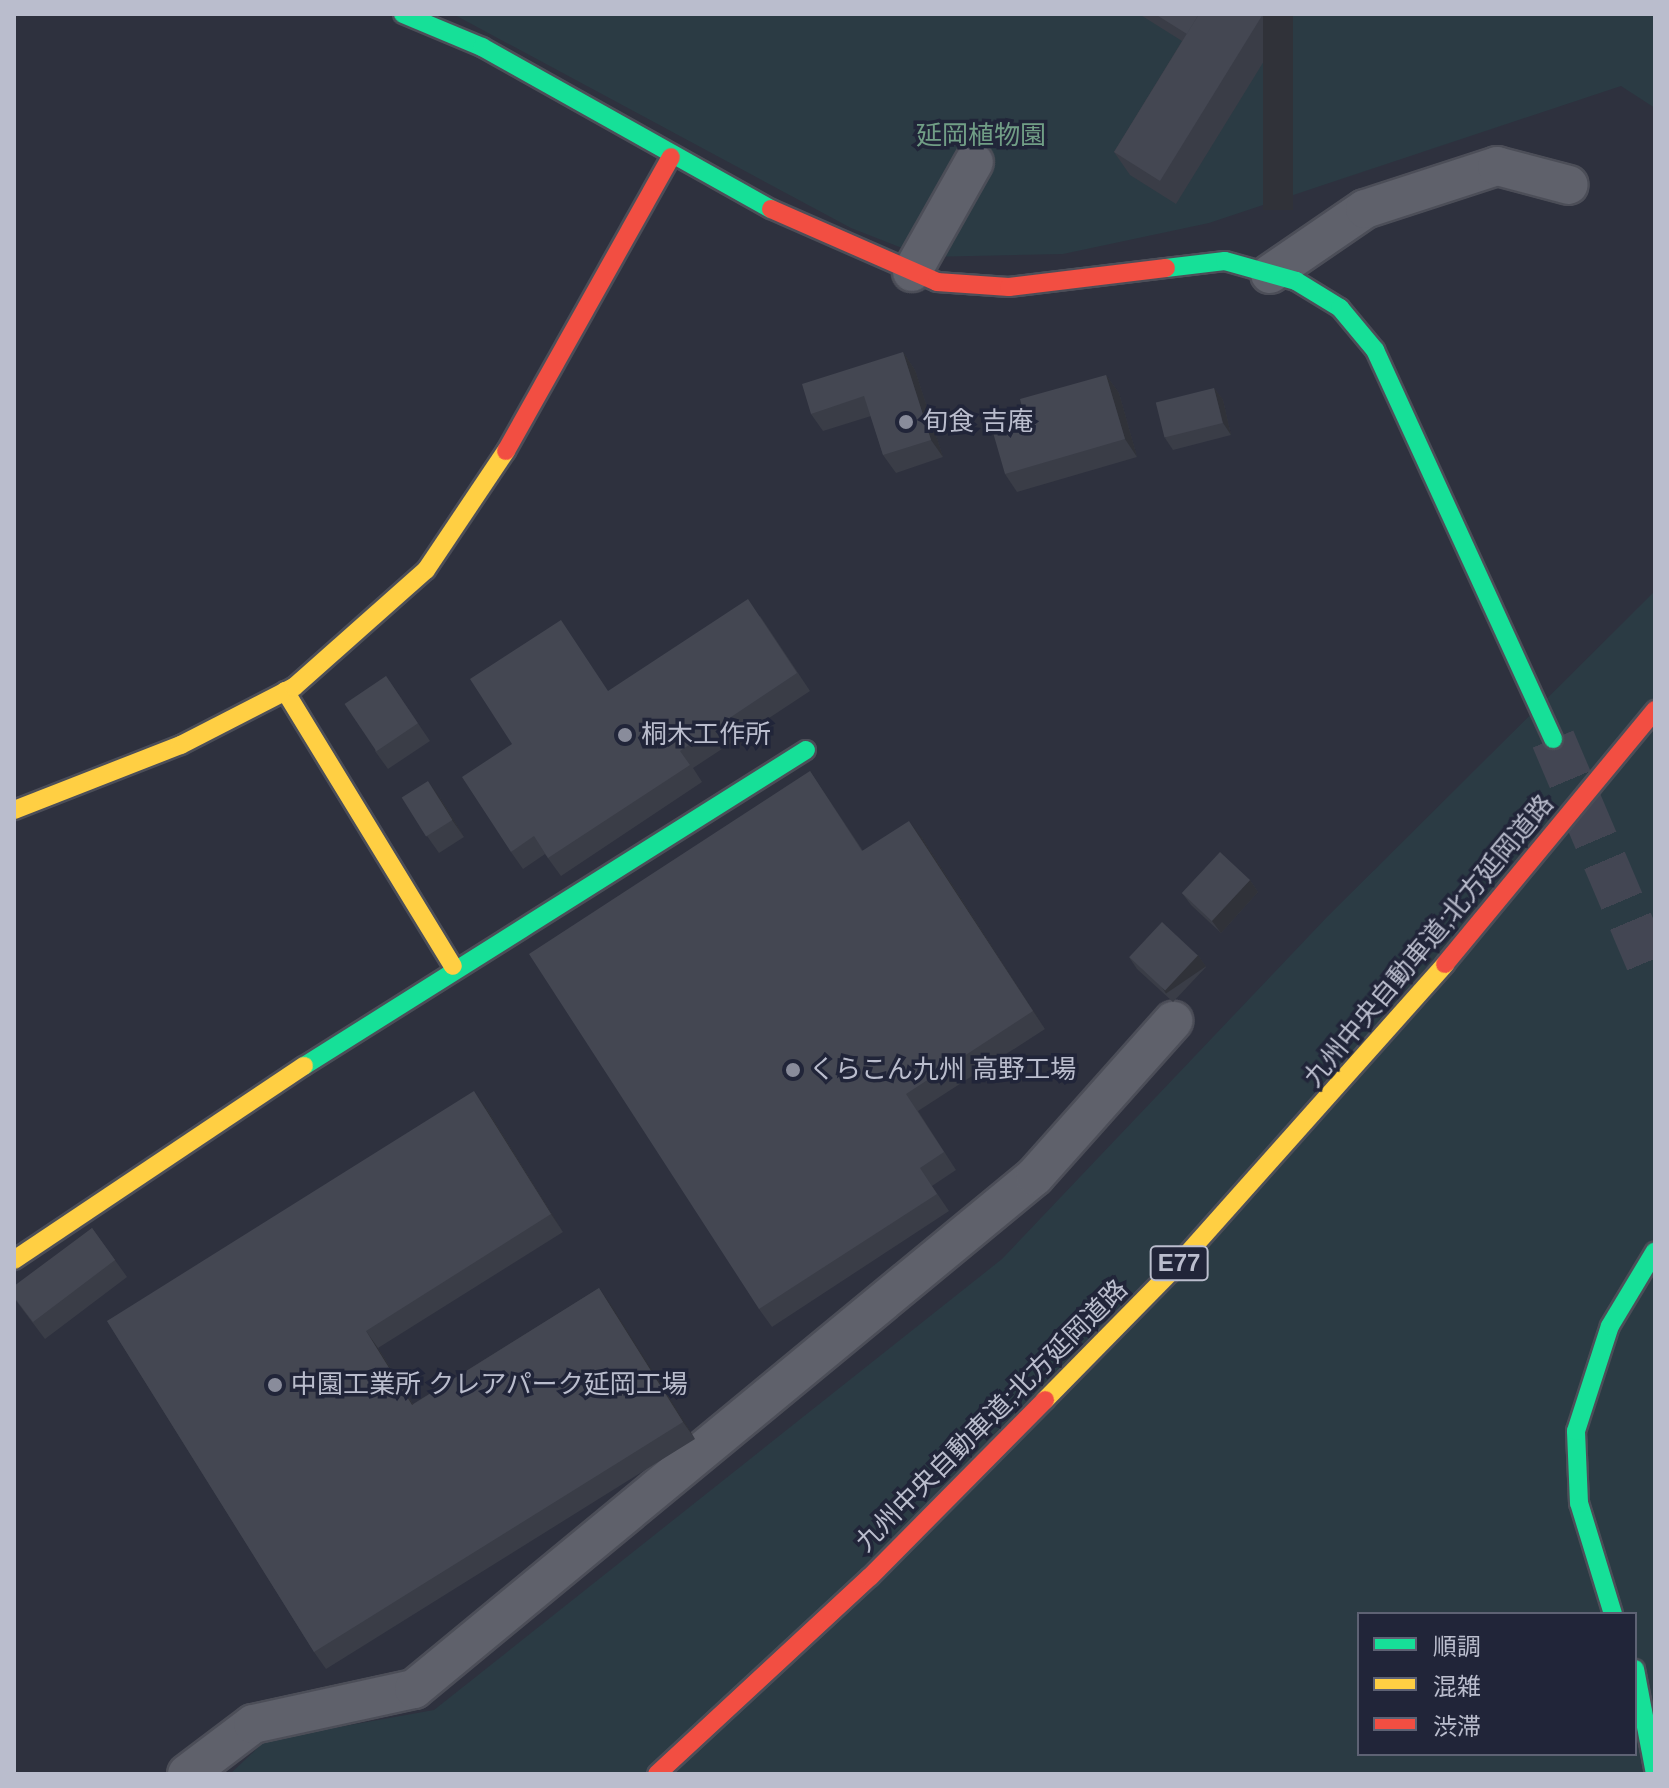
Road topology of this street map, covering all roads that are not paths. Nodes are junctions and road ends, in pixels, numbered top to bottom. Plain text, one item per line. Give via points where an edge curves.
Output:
1 (403, 14) edge
2 (671, 157) junction
3 (974, 162) dead end
4 (1569, 185) dead end
5 (912, 272) junction
6 (1270, 274) junction
7 (285, 691) junction
8 (1655, 710) edge
9 (1553, 739) tunnel mouth
10 (806, 750) dead end
11 (14, 810) edge
12 (453, 966) junction
13 (1173, 1021) dead end
14 (1655, 1251) edge
15 (14, 1260) edge
16 (1612, 1612) edge
17 (1637, 1680) edge
18 (187, 1774) edge
19 (657, 1774) edge
20 (1655, 1774) edge

1 - 2 main road via 482,47
2 - 5 main road via 818,235
2 - 7 main road via 479,498 426,570
3 - 5 street
4 - 6 street via 1497,166 1365,209
5 - 6 main road via 937,282 1009,287 1225,261
6 - 9 main road via 1340,308 1375,350
7 - 11 main road via 181,745
7 - 12 main road
8 - 19 main road, 九州中央自動車道;北方延岡道路 / E77 via 1458,952 1171,1272 870,1577
10 - 12 main road
12 - 15 main road
13 - 18 street via 1035,1176 414,1689 253,1724
14 - 16 main road via 1610,1326 1576,1431 1579,1503
17 - 20 main road

